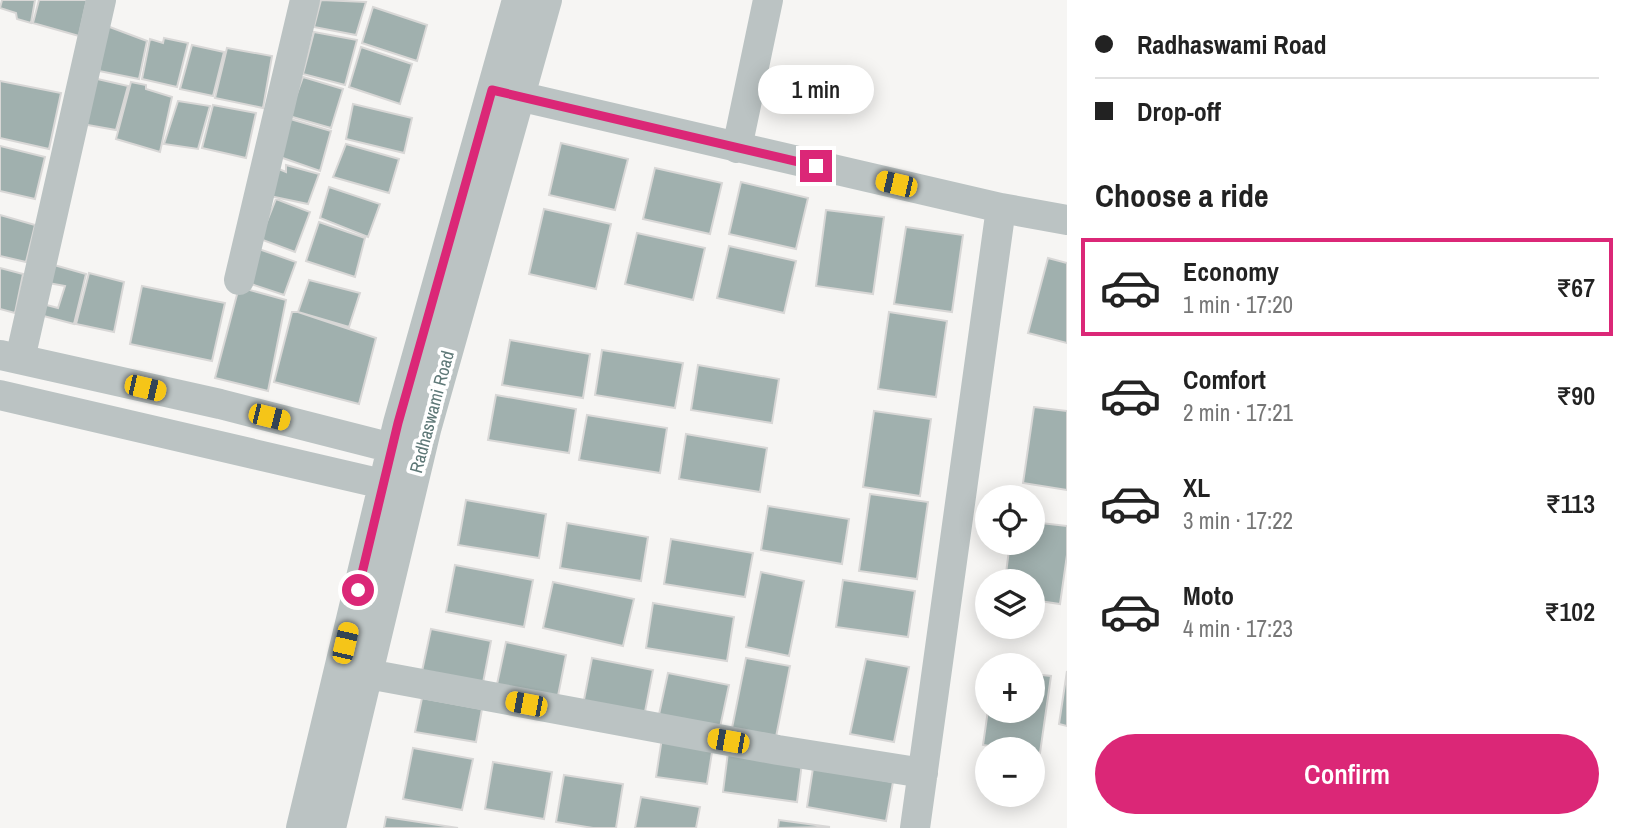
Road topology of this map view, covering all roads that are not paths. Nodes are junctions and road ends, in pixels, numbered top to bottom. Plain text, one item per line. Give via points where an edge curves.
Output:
1 (101, 0) edge
2 (305, 0) edge
3 (517, 0) edge
4 (547, 0) edge
5 (768, 0) edge
6 (506, 94) junction
7 (737, 148) junction
8 (1002, 208) junction
9 (1067, 220) edge
10 (239, 279) dead end
11 (10, 357) edge
12 (0, 395) edge
13 (406, 451) junction
14 (397, 487) junction
15 (368, 674) junction
16 (923, 773) junction
17 (301, 828) edge
18 (331, 828) edge
19 (915, 828) edge

1 - 11 street
2 - 10 street
3 - 6 street, Radhaswami Road
4 - 6 street, Radhaswami Road
5 - 7 street
6 - 7 street
6 - 13 street, Radhaswami Road
7 - 8 street
8 - 9 street
8 - 16 street
11 - 13 street
12 - 14 street
13 - 14 street, Radhaswami Road
14 - 15 street, Radhaswami Road
14 - 17 street, Radhaswami Road
15 - 16 street
15 - 18 street, Radhaswami Road
16 - 19 street

